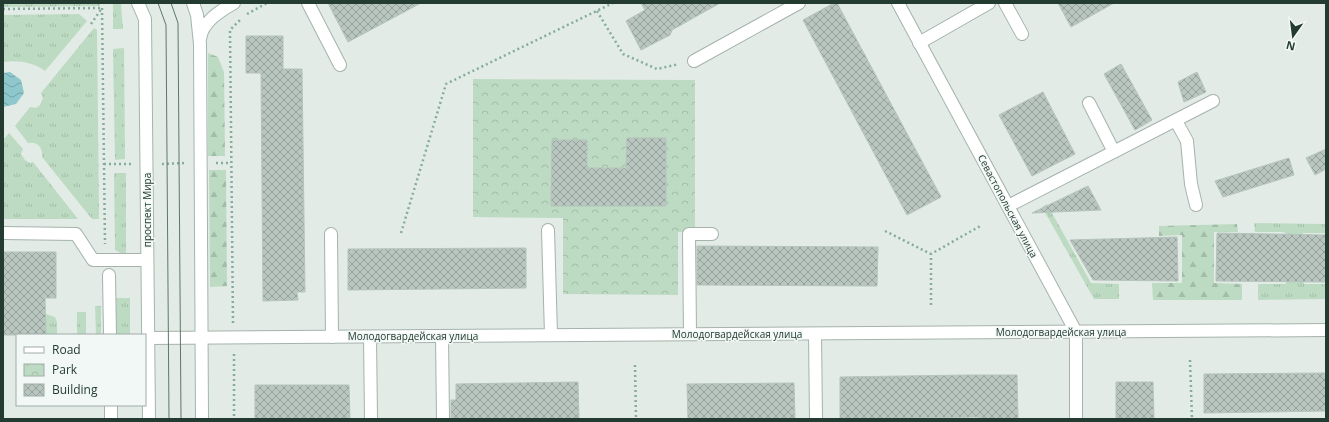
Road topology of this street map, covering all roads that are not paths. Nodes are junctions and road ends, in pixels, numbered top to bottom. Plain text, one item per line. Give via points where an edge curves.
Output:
1 (138, 3) edge
2 (193, 3) edge
3 (234, 3) edge
4 (308, 3) edge
5 (799, 3) edge
6 (898, 3) edge
7 (990, 3) edge
8 (1005, 3) edge
9 (1022, 34) dead end
10 (919, 43) junction
11 (200, 44) junction
12 (694, 61) road end
13 (340, 64) dead end
14 (1213, 101) dead end
15 (1089, 103) dead end
16 (1176, 121) junction
17 (1114, 152) junction
18 (1196, 205) dead end
19 (1008, 206) junction
20 (548, 230) dead end
21 (3, 234) edge
22 (331, 234) dead end
23 (712, 234) dead end
24 (147, 260) junction
25 (109, 276) dead end
26 (1326, 330) edge
27 (1076, 332) junction
28 (110, 334) edge
29 (690, 334) junction
30 (815, 334) junction
31 (551, 335) junction
32 (442, 336) junction
33 (332, 337) junction
34 (370, 337) junction
35 (148, 338) junction
36 (202, 338) junction
37 (111, 406) edge
38 (111, 419) edge
39 (149, 419) edge
40 (202, 419) edge
41 (370, 419) edge
42 (443, 419) edge
43 (816, 419) edge
44 (1076, 419) edge

1 - 24 street, проспект Мира via 145,19
2 - 11 street
3 - 11 street via 206,24
4 - 13 street
5 - 12 street
6 - 10 street, Севастопольская улица
7 - 10 street
8 - 9 street
10 - 19 street, Севастопольская улица
11 - 36 street
14 - 16 street
15 - 17 street
16 - 17 street
16 - 18 street via 1187,140 1191,184
17 - 19 street
19 - 27 street, Севастопольская улица
20 - 31 street
21 - 24 street via 76,234 93,260
22 - 33 street
23 - 29 street via 689,234
24 - 35 street, проспект Мира
25 - 28 street
26 - 27 street, Молодогвардейская улица
27 - 30 street, Молодогвардейская улица
27 - 44 street, Севастопольская улица
29 - 30 street, Молодогвардейская улица
29 - 31 street, Молодогвардейская улица
30 - 43 street
31 - 32 street, Молодогвардейская улица
32 - 34 street, Молодогвардейская улица
32 - 42 street
33 - 34 street, Молодогвардейская улица
33 - 36 street, Молодогвардейская улица
34 - 41 street
35 - 36 street, Молодогвардейская улица
35 - 39 street, проспект Мира
36 - 40 street
37 - 38 street

